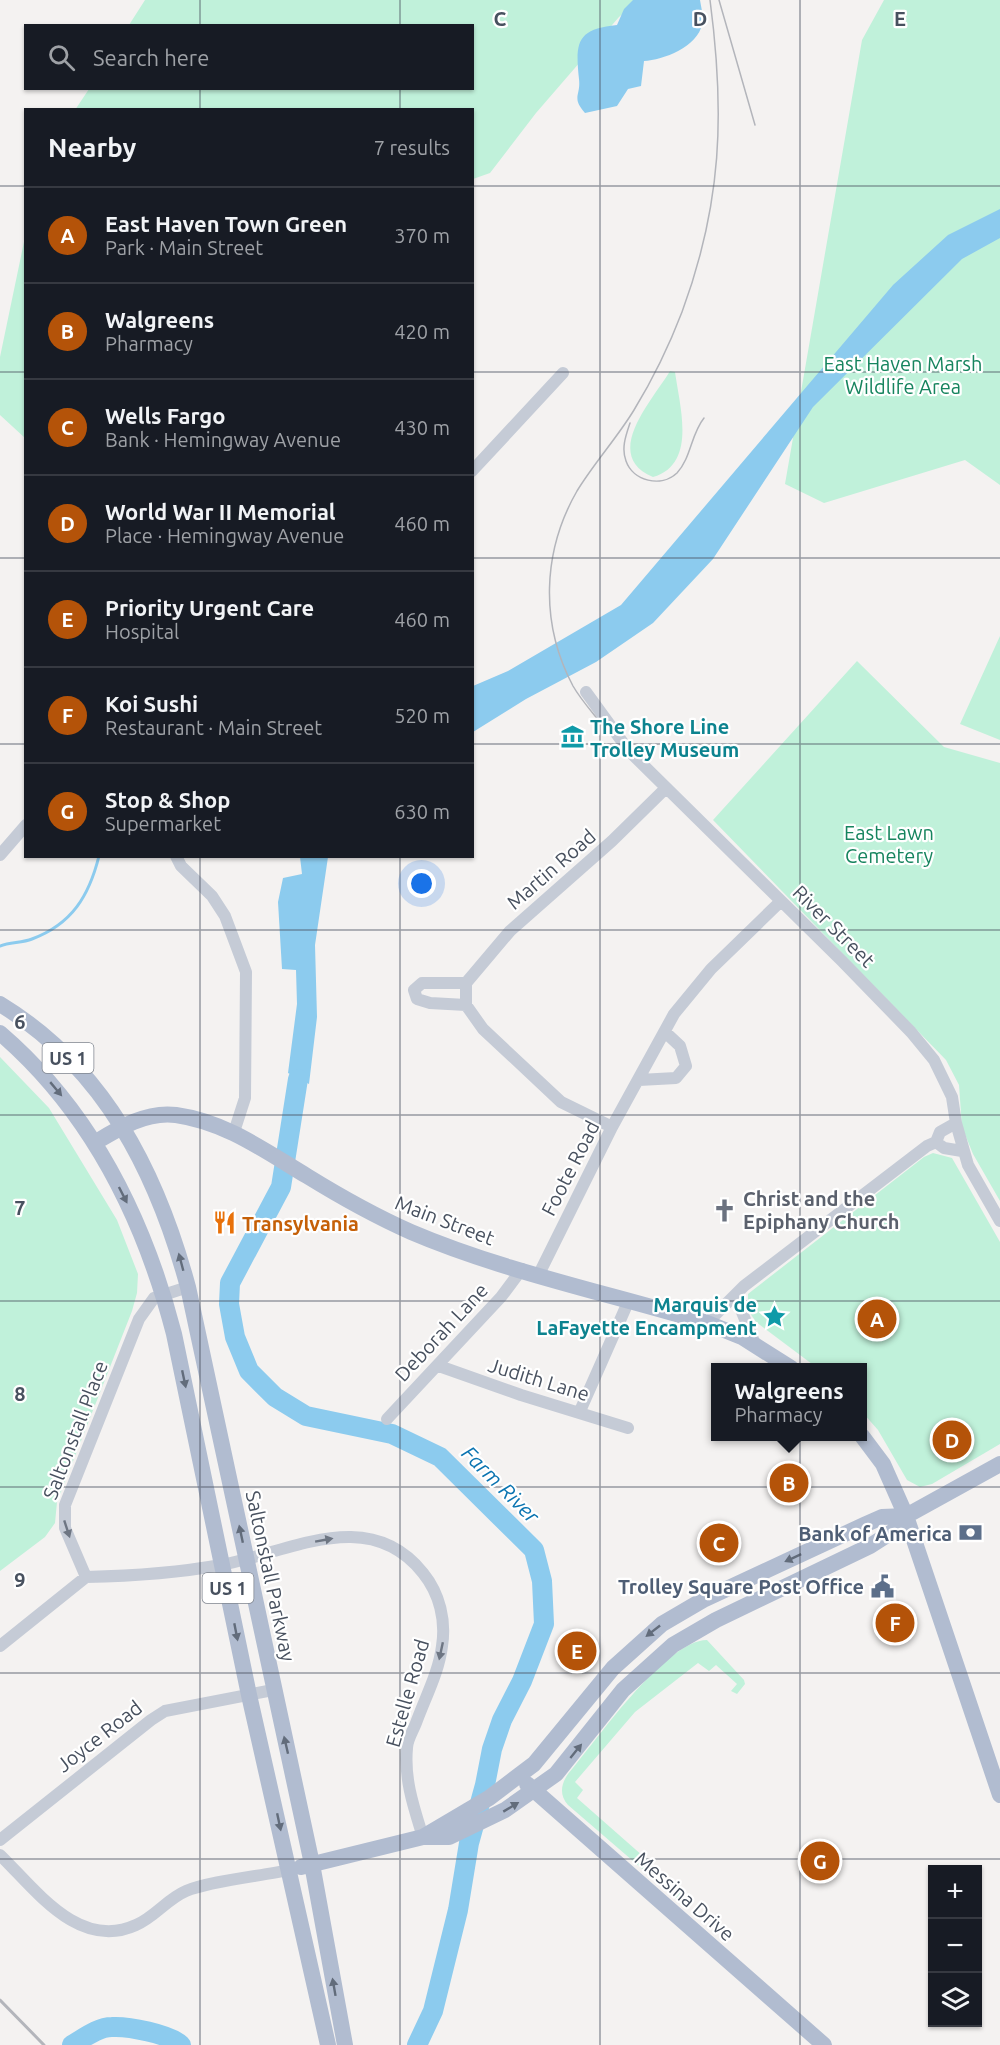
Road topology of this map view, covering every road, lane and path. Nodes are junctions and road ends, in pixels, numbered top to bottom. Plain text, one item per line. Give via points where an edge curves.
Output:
1 (563, 373) dead end
2 (474, 469) edge
3 (586, 692) dead end
4 (666, 788) junction
5 (24, 827) edge
6 (0, 855) edge
7 (177, 858) edge
8 (781, 901) junction
9 (466, 983) junction
10 (0, 1004) edge
11 (466, 1005) junction
12 (665, 1032) junction
13 (0, 1033) edge
14 (639, 1080) junction
15 (956, 1123) junction
16 (122, 1126) junction
17 (612, 1127) junction
18 (234, 1132) junction
19 (96, 1142) junction
20 (936, 1142) junction
21 (962, 1151) junction
22 (1000, 1221) edge
23 (174, 1236) junction
24 (147, 1246) junction
25 (522, 1269) junction
26 (539, 1274) junction
27 (188, 1287) junction
28 (164, 1294) junction
29 (735, 1295) junction
30 (629, 1300) junction
31 (706, 1323) junction
32 (755, 1344) junction
33 (784, 1363) edge
34 (439, 1366) junction
35 (580, 1411) junction
36 (387, 1419) dead end
37 (628, 1428) dead end
38 (867, 1441) edge
39 (1000, 1464) edge
40 (906, 1516) junction
41 (246, 1557) junction
42 (223, 1565) junction
43 (86, 1577) junction
44 (703, 1600) junction
45 (716, 1620) junction
46 (0, 1646) edge
47 (273, 1690) junction
48 (249, 1695) junction
49 (520, 1777) junction
50 (534, 1792) junction
51 (1000, 1795) edge
52 (423, 1837) junction
53 (0, 1840) edge
54 (0, 1855) edge
55 (312, 1864) junction
56 (289, 1870) junction
57 (328, 2045) edge
58 (345, 2045) edge
59 (824, 2045) edge

1 - 2 street
3 - 4 street, River Street via 620,740
4 - 8 street, River Street
4 - 9 street, Martin Road via 510,931
5 - 6 street
7 - 18 street via 225,916 246,972 245,1098
8 - 12 street, Foote Road via 711,969 674,1014
8 - 15 street, River Street via 934,1060 952,1097
9 - 11 street
9 - 11 street via 422,983 414,990 417,999 430,1004
10 - 16 main road, US 1 via 66,1056
11 - 17 street via 483,1029 539,1084 561,1102
12 - 14 street, Foote Road
12 - 14 street via 680,1046 686,1066 676,1078
13 -> 19 main road, US 1 via 52,1083
14 - 17 street, Foote Road
15 - 20 street via 940,1132
15 - 21 street, River Street
16 - 18 main road, Main Street via 173,1114 204,1120
16 - 19 main road, Main Street
16 - 23 main road, Saltonstall Parkway / US 1 via 161,1200
17 - 26 street, Foote Road
18 - 25 main road, Main Street via 352,1203 412,1232
19 -> 24 main road, US 1
20 - 21 street via 944,1148
20 - 29 street via 861,1195
21 - 22 street, River Street
23 - 24 main road
27 -> 23 main road, Saltonstall Parkway / US 1
24 - 28 main road, US 1
25 - 26 main road, Main Street
25 - 34 street, Deborah Lane
26 - 30 main road, Main Street
27 - 28 street, Saltonstall Place
41 -> 27 main road, Saltonstall Parkway / US 1
28 -> 42 main road, US 1
28 -> 43 street, Saltonstall Place via 150,1302 139,1318 64,1505 65,1528
29 - 31 street
29 - 32 street
30 - 31 main road, Main Street
30 - 35 street
31 - 32 main road, Main Street
32 - 33 main road, Main Street
34 - 35 street, Judith Lane
34 - 36 street, Deborah Lane
35 - 37 street, Judith Lane
38 - 40 main road via 883,1464
39 - 40 main road
40 -> 44 main road via 882,1517
40 - 45 main road via 895,1530 870,1546
40 - 51 main road
41 - 42 street, Estelle Road
41 - 47 main road, Saltonstall Parkway / US 1
41 -> 52 street, Estelle Road via 342,1537 371,1539 394,1546 430,1582 442,1611 444,1634 441,1654 407,1746 407,1784
42 - 43 street, Estelle Road
42 -> 48 main road, US 1
43 - 46 street
44 - 45 main road
44 -> 49 main road via 662,1624 626,1654 544,1755
50 -> 45 main road via 568,1762 635,1677 673,1645
47 - 48 street, Joyce Road
55 -> 47 main road, Saltonstall Parkway / US 1
48 - 53 street, Joyce Road via 165,1711 151,1719
48 -> 56 main road, US 1
49 - 50 main road, Messina Drive
49 - 52 main road
52 -> 50 main road via 459,1834
50 - 59 main road, Messina Drive
52 - 55 main road
54 - 56 street via 68,1919 103,1932 139,1924 187,1890
55 - 56 main road
58 -> 55 main road, Saltonstall Parkway / US 1
56 - 57 main road, US 1

